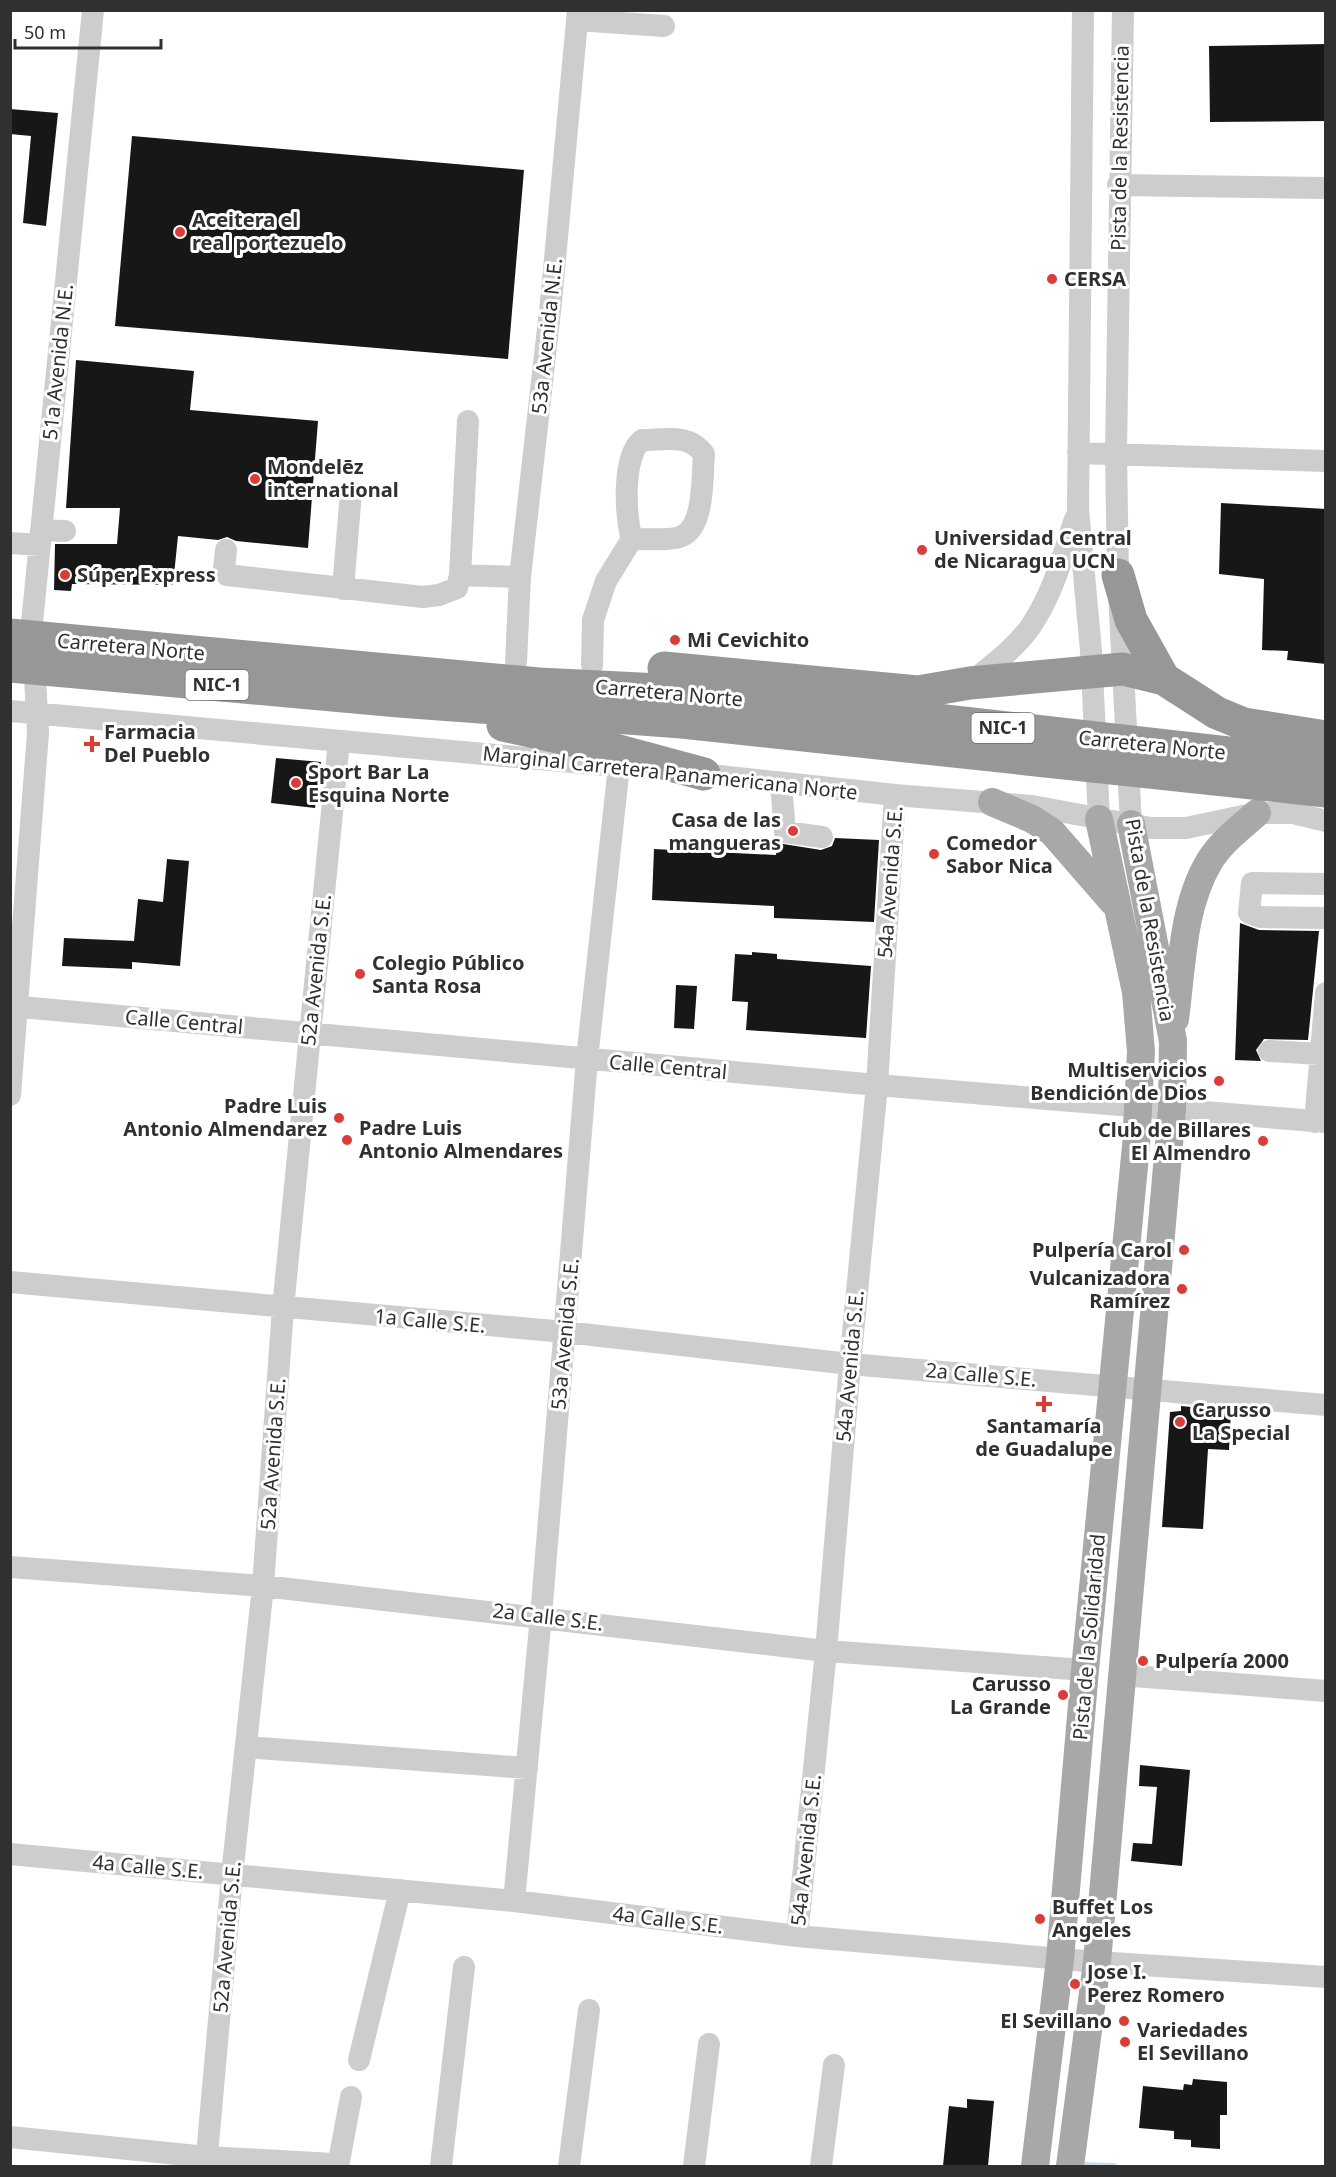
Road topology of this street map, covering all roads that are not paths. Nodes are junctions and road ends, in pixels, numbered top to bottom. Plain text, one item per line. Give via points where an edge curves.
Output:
1 (93, 10) edge
2 (1083, 10) edge
3 (1123, 10) edge
4 (577, 15) edge
5 (664, 26) dead end
6 (1118, 185) junction
7 (1326, 188) edge
8 (468, 421) dead end
9 (1078, 453) junction
10 (1116, 453) junction
11 (1326, 460) edge
12 (351, 492) dead end
13 (1078, 508) junction
14 (65, 531) dead end
15 (41, 538) junction
16 (632, 539) junction
17 (10, 543) edge
18 (226, 550) dead end
19 (460, 575) junction
20 (1118, 575) junction
21 (520, 577) junction
22 (343, 589) junction
23 (22, 652) edge
24 (233, 656) junction
25 (516, 662) junction
26 (592, 665) junction
27 (1107, 669) junction
28 (1164, 679) junction
29 (970, 683) junction
30 (399, 701) junction
31 (681, 707) junction
32 (10, 711) edge
33 (37, 713) junction
34 (1326, 737) edge
35 (339, 741) junction
36 (1326, 764) edge
37 (619, 766) junction
38 (704, 774) junction
39 (781, 784) junction
40 (1326, 791) edge
41 (895, 795) junction
42 (993, 802) junction
43 (1257, 813) junction
44 (1293, 813) junction
45 (1326, 815) edge
46 (1100, 819) junction
47 (1326, 821) edge
48 (1131, 824) junction
49 (822, 837) dead end
50 (1326, 884) edge
51 (1115, 904) junction
52 (1326, 918) edge
53 (1326, 993) edge
54 (15, 1007) edge
55 (310, 1034) junction
56 (1173, 1041) junction
57 (1269, 1051) dead end
58 (1320, 1054) junction
59 (587, 1059) junction
60 (877, 1085) junction
61 (10, 1095) edge
62 (1138, 1107) junction
63 (1172, 1110) junction
64 (1320, 1122) edge
65 (10, 1282) edge
66 (283, 1308) junction
67 (565, 1332) junction
68 (850, 1364) junction
69 (1112, 1386) junction
70 (1148, 1389) junction
71 (1326, 1405) edge
72 (10, 1567) edge
73 (263, 1586) junction
74 (541, 1616) junction
75 (826, 1651) junction
76 (1085, 1670) junction
77 (1120, 1675) junction
78 (1326, 1691) edge
79 (246, 1747) junction
80 (528, 1768) junction
81 (10, 1854) edge
82 (232, 1875) junction
83 (400, 1890) junction
84 (514, 1901) junction
85 (797, 1936) junction
86 (1060, 1959) junction
87 (1097, 1962) junction
88 (464, 1967) dead end
89 (1326, 1977) edge
90 (589, 2010) dead end
91 (709, 2044) dead end
92 (359, 2060) dead end
93 (834, 2065) dead end
94 (351, 2097) dead end
95 (10, 2137) edge
96 (207, 2162) edge
97 (441, 2166) edge
98 (569, 2166) edge
99 (694, 2166) edge
100 (820, 2166) edge
101 (1035, 2166) edge
102 (1070, 2166) edge

1 - 15 street, 51a Avenida N.E.
2 - 9 street, Pista de la Resistencia
3 - 6 street, Pista de la Resistencia
4 - 5 street
4 - 21 street, 53a Avenida N.E. via 551,302
6 - 7 street
6 - 10 street, Pista de la Resistencia
8 - 19 street
9 - 10 street
9 - 13 street, Pista de la Resistencia
10 - 11 street
10 - 20 street, Pista de la Resistencia
12 - 22 street
13 - 27 street, Pista de la Resistencia
13 - 29 street via 1056,578 1030,627
14 - 15 street
15 - 17 street
15 - 23 street, 51a Avenida N.E.
16 - 16 street via 682,536 693,528 699,513 704,454 696,444 689,440 642,440 635,445 631,453 626,520
16 - 26 street via 606,581 593,620
18 - 22 street via 226,575
19 - 21 street
19 - 22 street via 457,588 439,596
20 - 27 street, Pista de la Resistencia
20 - 28 highway via 1131,620
21 - 25 street, 53a Avenida N.E.
23 - 24 highway, Carretera Norte / NIC-1
23 - 30 highway, Carretera Norte / NIC-1
23 - 33 street, 51a Avenida N.E.
24 - 25 highway via 346,653
24 - 31 highway, Carretera Norte / NIC-1 via 539,684
25 - 26 highway
26 - 29 highway via 680,669 918,692
27 - 28 highway
27 - 29 highway
27 - 46 street, Pista de la Resistencia
27 - 48 street, Pista de la Resistencia
28 - 34 highway via 1217,713 1244,724
30 - 31 highway, Carretera Norte / NIC-1
30 - 38 highway via 600,746
31 - 36 highway, Carretera Norte / NIC-1
31 - 40 highway, Carretera Norte / NIC-1
32 - 33 street, Marginal Carretera Panamericana Norte
33 - 35 street, Marginal Carretera Panamericana Norte
33 - 54 street, 51a Avenida N.E.
35 - 37 street, Marginal Carretera Panamericana Norte
35 - 55 street, 52a Avenida S.E.
37 - 38 street, Marginal Carretera Panamericana Norte
37 - 59 street, 53a Avenida S.E.
38 - 39 street, Marginal Carretera Panamericana Norte
39 - 41 street, Marginal Carretera Panamericana Norte
39 - 49 street via 785,832
41 - 42 street, Marginal Carretera Panamericana Norte
41 - 60 street, 54a Avenida S.E.
42 - 46 street, Marginal Carretera Panamericana Norte
42 - 51 main road via 1052,832
43 - 44 street, Marginal Carretera Panamericana Norte
43 - 48 street, Marginal Carretera Panamericana Norte via 1177,828
43 - 56 main road via 1209,862 1196,896 1186,930
44 - 45 street
44 - 47 street, Marginal Carretera Panamericana Norte
46 - 48 street, Marginal Carretera Panamericana Norte
46 - 51 main road, Pista de la Resistencia
48 - 56 main road, Pista de la Resistencia
50 - 52 street via 1252,883 1249,913 1260,917
51 - 62 main road, Pista de la Resistencia via 1140,1024
53 - 58 street
54 - 55 street, Calle Central
54 - 61 street, 51a Avenida N.E.
55 - 59 street, Calle Central
55 - 66 street, 52a Avenida S.E.
56 - 63 main road, Pista de la Resistencia
57 - 58 street
58 - 64 street
59 - 60 street, Calle Central
59 - 67 street, 53a Avenida S.E.
60 - 62 street, Calle Central
60 - 68 street, 54a Avenida S.E.
62 - 63 street, Calle Central
62 - 69 main road, Pista de la Solidaridad
63 - 64 street, Calle Central
63 - 70 main road, Pista de la Solidaridad
65 - 66 street, 1a Calle S.E.
66 - 67 street, 1a Calle S.E.
66 - 73 street, 52a Avenida S.E.
67 - 68 street, 1a Calle S.E.
67 - 74 street, 53a Avenida S.E.
68 - 69 street, 2a Calle S.E.
68 - 75 street, 54a Avenida S.E.
69 - 70 street
69 - 76 main road, Pista de la Solidaridad
70 - 71 street
70 - 77 main road, Pista de la Solidaridad
72 - 73 street, 2a Calle S.E.
73 - 74 street, 2a Calle S.E.
73 - 79 street, 52a Avenida S.E.
74 - 75 street, 2a Calle S.E.
74 - 80 street, 53a Avenida S.E.
75 - 76 street, 2a Calle S.E.
75 - 85 street, 54a Avenida S.E.
76 - 86 main road, Pista de la Solidaridad
77 - 78 street
77 - 87 main road, Pista de la Solidaridad
79 - 80 street
79 - 82 street, 52a Avenida S.E.
80 - 84 street, 53a Avenida S.E.
81 - 82 street, 4a Calle S.E.
82 - 83 street, 4a Calle S.E.
82 - 96 street, 52a Avenida S.E.
83 - 84 street, 4a Calle S.E.
83 - 92 street
84 - 85 street, 4a Calle S.E.
85 - 86 street, 4a Calle S.E.
86 - 87 street, 4a Calle S.E.
86 - 101 main road, Pista de la Solidaridad
87 - 89 street, 4a Calle S.E.
87 - 102 main road, Pista de la Solidaridad
88 - 97 street
90 - 98 street
91 - 99 street
93 - 100 street
94 - 96 street via 337,2163
95 - 96 street

